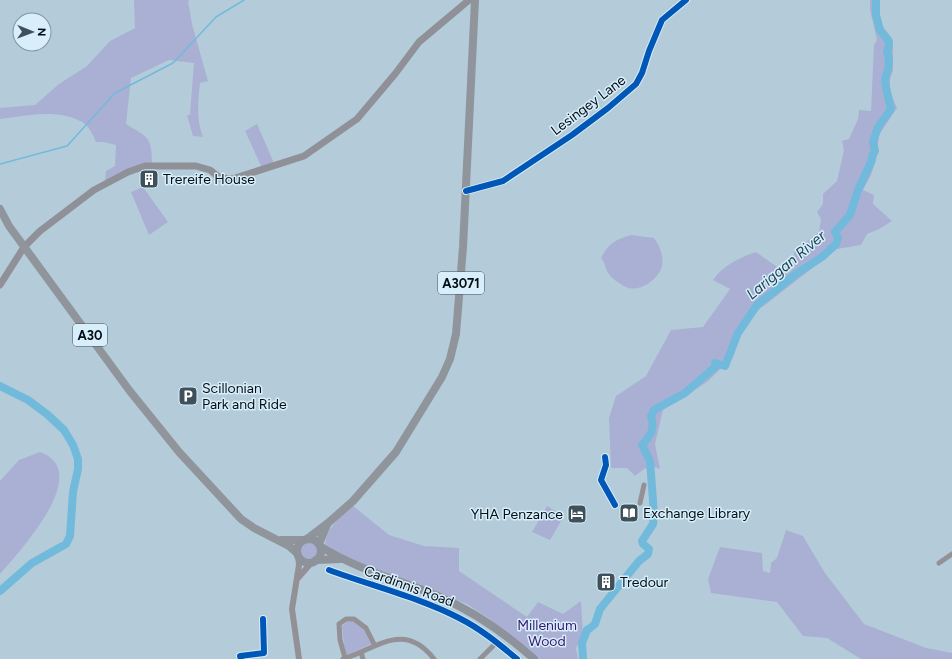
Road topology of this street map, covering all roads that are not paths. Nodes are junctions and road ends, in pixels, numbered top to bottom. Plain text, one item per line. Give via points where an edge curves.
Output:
1 (468, 0) edge
2 (474, 0) edge
3 (686, 0) edge
4 (466, 191) junction
5 (0, 209) edge
6 (24, 247) junction
7 (0, 285) edge
8 (605, 457) dead end
9 (644, 485) dead end
10 (640, 503) dead end
11 (615, 505) dead end
12 (328, 523) junction
13 (305, 539) junction
14 (278, 540) junction
15 (320, 546) junction
16 (297, 554) junction
17 (952, 554) edge
18 (340, 559) junction
19 (314, 561) junction
20 (939, 563) dead end
21 (329, 570) dead end
22 (297, 580) junction
23 (263, 619) dead end
24 (497, 642) junction
25 (374, 644) junction
26 (361, 652) junction
27 (241, 659) edge
28 (299, 659) edge
29 (344, 659) edge
30 (363, 659) edge
31 (434, 659) edge
32 (480, 659) edge
33 (517, 659) edge
34 (534, 659) edge

1 - 6 main road via 418,42 357,119 304,156 232,179 220,178 210,170 196,166 146,166 128,172 94,190 40,231
2 - 4 main road, A3071
3 - 4 street, Lesingey Lane via 662,20 636,84 572,135 503,181
4 - 12 main road, A3071 via 460,297 455,343 450,359 442,377 396,452 372,481
5 - 6 main road, A30 via 8,226
6 - 7 main road
6 - 14 main road, A30 via 179,452 241,519
8 - 11 street via 606,465 600,480
9 - 10 street
12 - 13 main road, A3071
12 - 15 main road, A3071
13 - 14 main road, A30
13 - 15 highway via 314,540
13 - 16 highway via 298,545
14 - 16 main road, A30
15 - 18 highway
15 - 19 highway via 321,553
16 - 19 highway via 304,562
16 - 22 street
17 - 20 street
18 - 19 highway
18 - 34 highway via 461,607 504,634
19 - 22 street
21 - 24 street, Cardinnis Road via 429,605 459,618
22 - 28 street via 292,609
23 - 27 street via 264,653 240,656
24 - 32 street
24 - 33 street, Cardinnis Road
25 - 26 street
25 - 29 street via 366,628 354,619 346,619 339,624
25 - 31 street via 401,639 424,648
26 - 29 street
26 - 30 street

